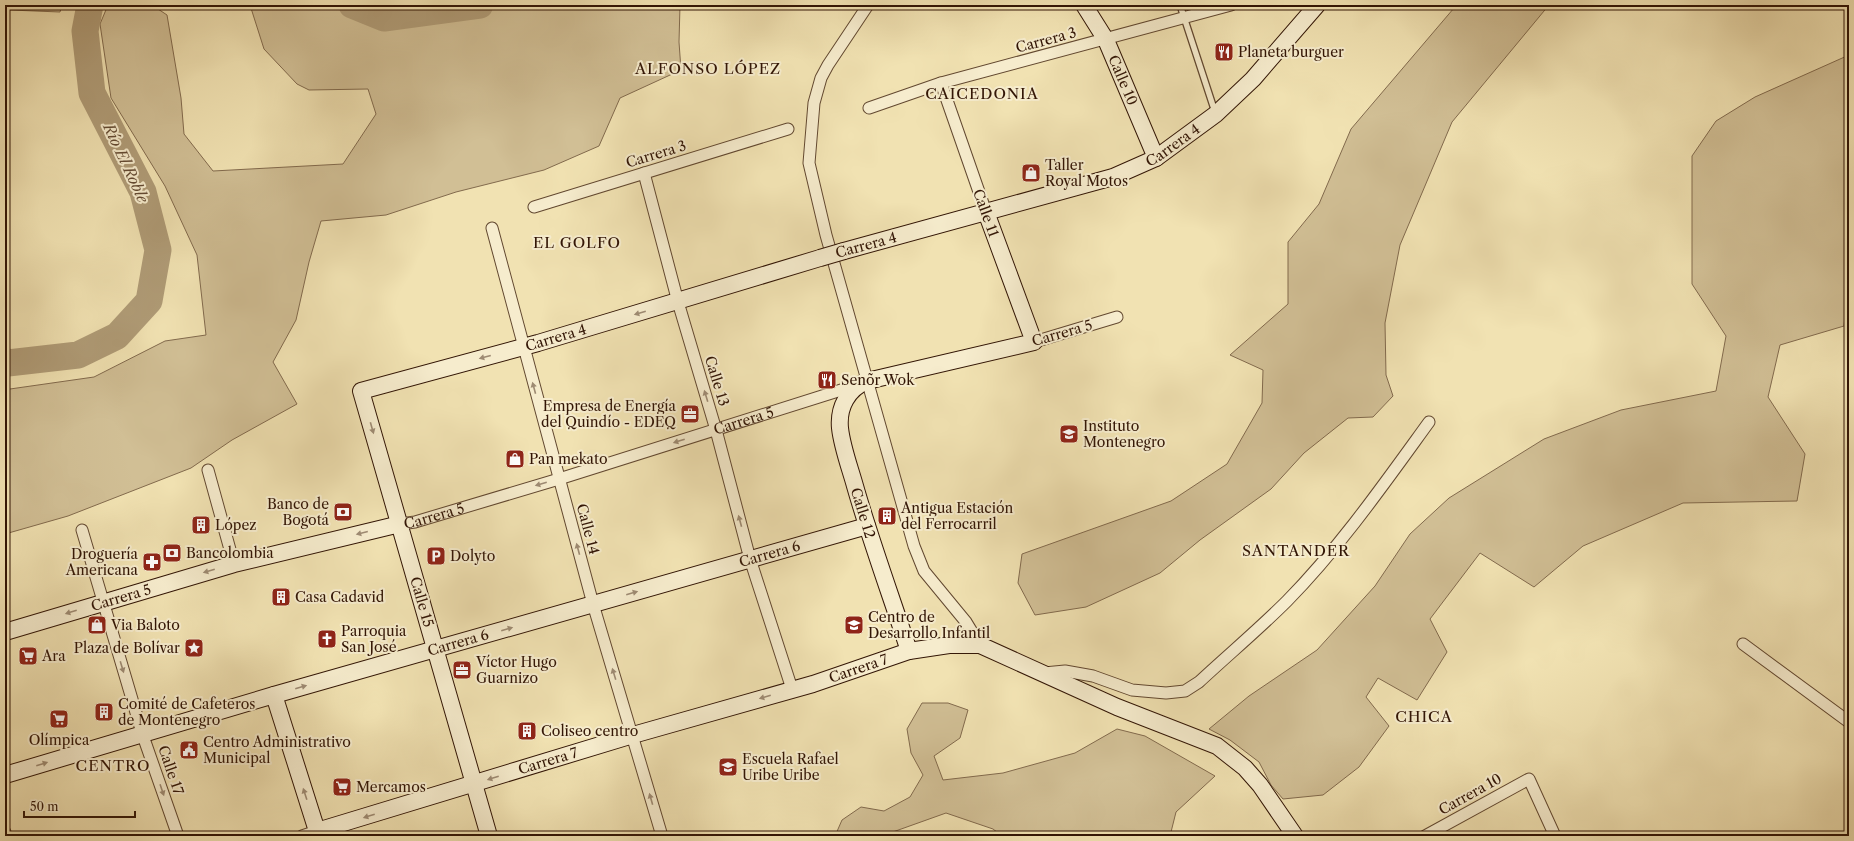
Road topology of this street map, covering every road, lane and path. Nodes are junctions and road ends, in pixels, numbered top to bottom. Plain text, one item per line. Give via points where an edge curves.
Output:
1 (868, 5) edge
2 (1084, 5) edge
3 (1180, 5) edge
4 (1231, 5) edge
5 (1317, 5) edge
6 (1184, 19) junction
7 (1106, 40) junction
8 (942, 84) junction
9 (869, 108) dead end
10 (1216, 114) junction
11 (788, 129) dead end
12 (1156, 158) junction
13 (644, 173) junction
14 (534, 207) dead end
15 (986, 212) junction
16 (492, 228) dead end
17 (678, 302) junction
18 (1117, 317) dead end
19 (1034, 342) junction
20 (523, 347) junction
21 (863, 383) junction
22 (361, 391) joint
23 (1429, 422) dead end
24 (716, 430) junction
25 (208, 470) dead end
26 (559, 479) junction
27 (400, 524) junction
28 (866, 526) junction
29 (82, 530) dead end
30 (750, 559) junction
31 (234, 564) junction
32 (102, 603) junction
33 (593, 604) junction
34 (5, 632) edge
35 (1743, 644) dead end
36 (980, 645) junction
37 (436, 649) junction
38 (909, 651) junction
39 (1041, 673) junction
40 (792, 689) junction
41 (274, 695) junction
42 (1849, 722) edge
43 (142, 734) junction
44 (633, 735) junction
45 (5, 775) edge
46 (474, 784) junction
47 (5, 832) edge
48 (318, 834) edge
49 (6, 836) edge
50 (178, 836) edge
51 (302, 836) edge
52 (489, 836) edge
53 (662, 836) edge
54 (1295, 836) edge
55 (1425, 836) edge
56 (1554, 836) edge

1 - 21 street via 821,78 814,103 808,163 859,348
2 - 7 main road, Calle 10
3 - 6 lane
4 - 6 street, Carrera 3
5 - 10 main road, Carrera 4 via 1253,79
6 - 7 street, Carrera 3
6 - 10 lane
7 - 8 street, Carrera 3
7 - 12 main road, Calle 10
8 - 9 street, Carrera 3
8 - 15 street, Calle 11
10 - 12 main road, Carrera 4
11 - 13 street, Carrera 3
12 - 15 main road, Carrera 4 via 1113,176
13 - 14 street, Carrera 3
13 - 17 street, Calle 13
15 - 17 main road, Carrera 4, bridge via 820,258
15 - 19 main road, Calle 11
16 - 20 street, Calle 14
17 -> 20 main road, Carrera 4
24 -> 17 street, Calle 13
18 - 19 street, Carrera 5
19 - 21 main road, Carrera 5
20 -> 22 main road, Carrera 4
26 -> 20 street, Calle 14
21 - 24 street, Carrera 5
21 - 28 main road, Calle 12 via 850,392 842,406 840,427
21 - 36 street via 892,462 914,546 924,571 966,622
22 -> 27 main road, Calle 15
23 - 39 street via 1370,504 1324,560 1287,601 1199,682 1184,691 1166,693 1132,690 1093,676 1065,672
24 -> 26 street, Carrera 5
30 -> 24 street, Calle 13
25 - 31 street
26 -> 27 street, Carrera 5 via 415,522
33 -> 26 street, Calle 14
27 -> 31 main road, Carrera 5
27 - 37 main road, Calle 15
28 - 30 main road, Carrera 6
28 - 38 main road, Calle 12
29 - 32 street, Calle 17
33 -> 30 main road, Carrera 6
30 - 40 street, Calle 13
31 -> 32 main road, Carrera 5
32 -> 34 main road, Carrera 5
32 -> 43 street, Calle 17
37 -> 33 main road, Carrera 6
44 -> 33 street, Calle 14
35 - 42 street
36 - 38 main road, Carrera 7 via 949,645
36 - 39 main road
41 -> 37 main road, Carrera 6
37 - 46 main road, Calle 15
38 - 40 main road, Carrera 7
39 - 54 main road via 1117,707 1218,746 1245,768 1274,803
40 -> 44 main road, Carrera 7
41 - 43 main road, Carrera 6
48 -> 41 main road
45 -> 43 main road, Carrera 6
43 -> 50 street, Calle 17
44 -> 46 main road, Carrera 7
53 -> 44 street, Calle 14
46 -> 48 main road, Carrera 7
46 - 52 main road, Calle 15
47 - 49 street
48 - 51 street, Carrera 7
55 - 56 street, Carrera 10 via 1529,779

